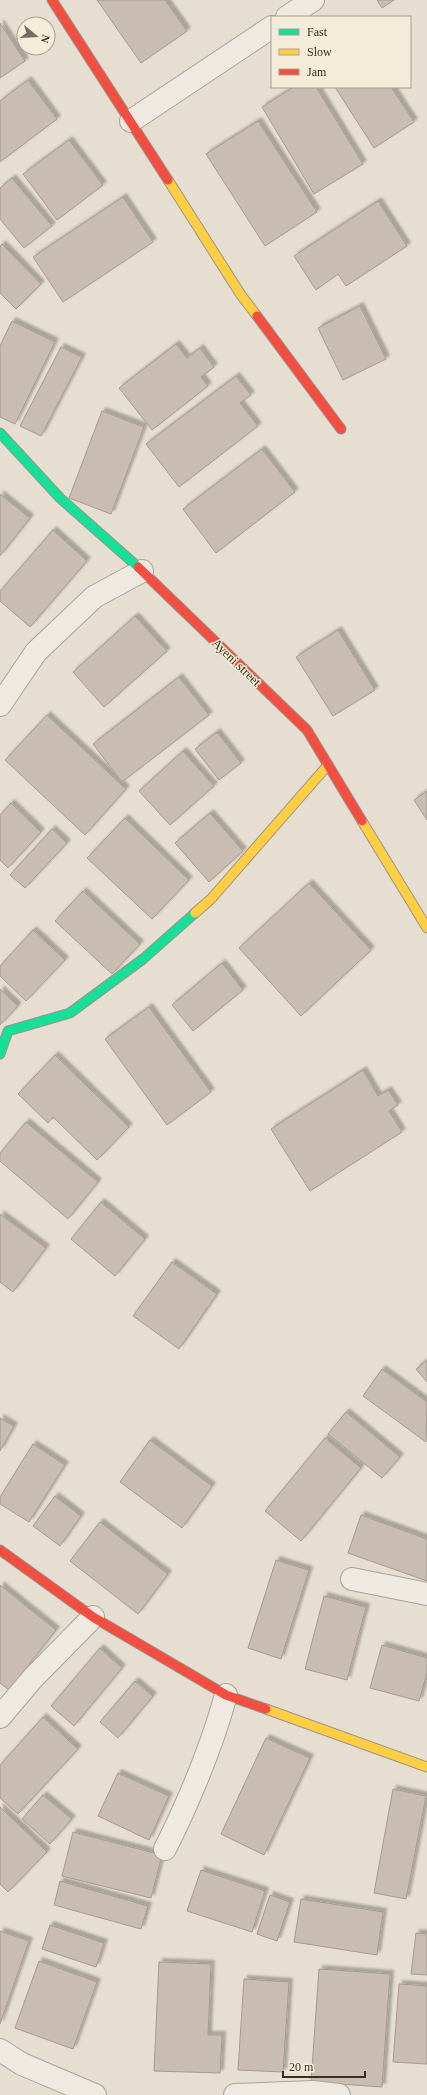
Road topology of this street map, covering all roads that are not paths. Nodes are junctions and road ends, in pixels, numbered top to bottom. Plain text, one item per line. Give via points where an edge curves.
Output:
1 (52, 0) edge
2 (313, 0) edge
3 (289, 16) edge
4 (271, 28) edge
5 (131, 121) junction
6 (341, 428) dead end
7 (0, 433) edge
8 (142, 571) junction
9 (0, 705) edge
10 (328, 765) junction
11 (427, 928) edge
12 (0, 1054) edge
13 (0, 1550) edge
14 (352, 1579) dead end
15 (427, 1594) edge
16 (93, 1617) junction
17 (226, 1695) junction
18 (0, 1717) edge
19 (427, 1767) edge
20 (165, 1849) dead end
21 (0, 2050) edge
22 (95, 2095) edge
23 (235, 2095) edge
24 (339, 2095) edge

1 - 5 street
2 - 3 street
4 - 5 street
5 - 6 street via 241,295
7 - 8 street, Ayeni street via 60,498
8 - 9 street via 94,597 42,646
8 - 10 street, Ayeni street via 307,730
10 - 11 street, Ayeni street
10 - 12 street via 211,899 143,959 70,1013 8,1031
13 - 16 street
14 - 15 street
16 - 17 street
16 - 18 street via 33,1678
17 - 19 street
17 - 20 street via 216,1732 187,1805
21 - 22 street via 22,2064
23 - 24 street via 313,2092

